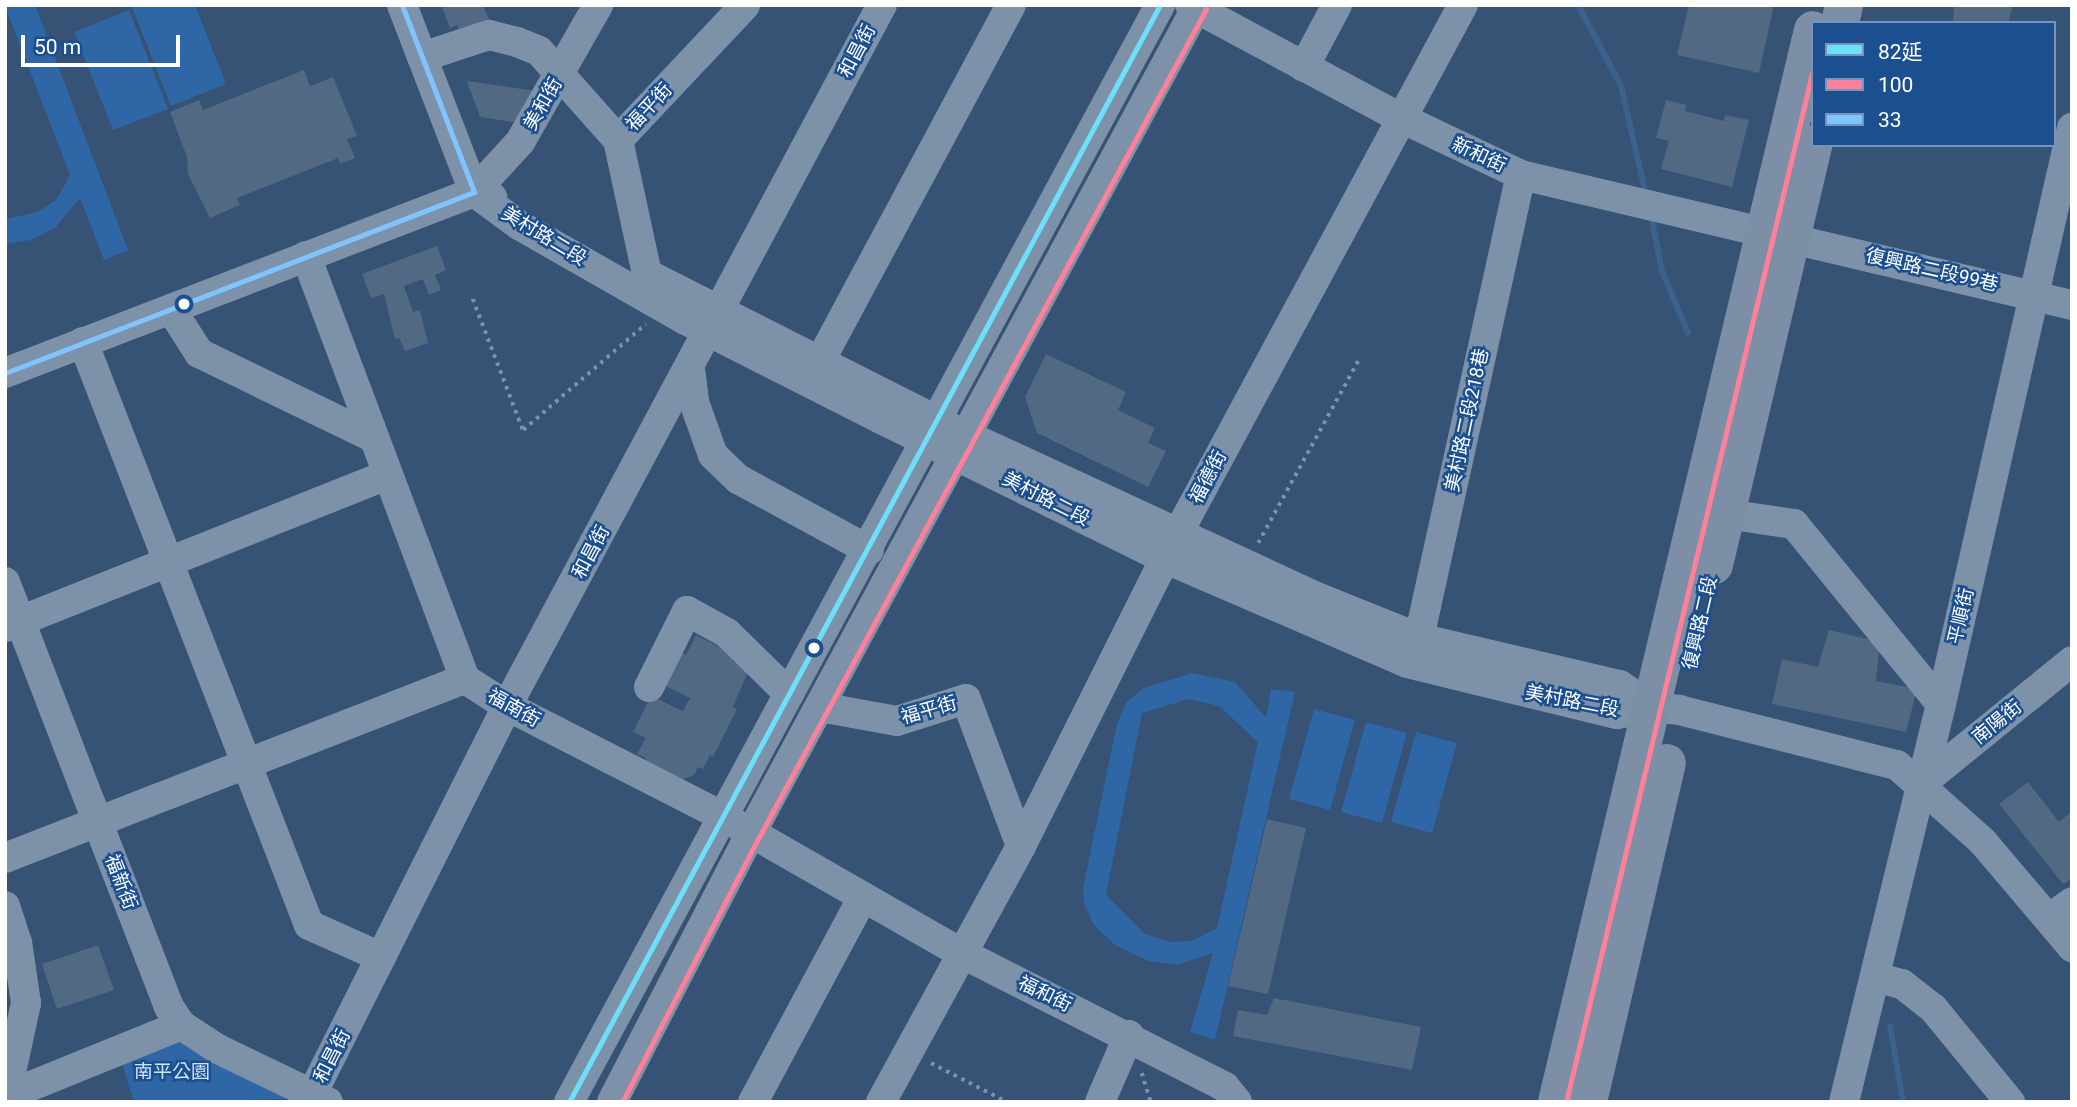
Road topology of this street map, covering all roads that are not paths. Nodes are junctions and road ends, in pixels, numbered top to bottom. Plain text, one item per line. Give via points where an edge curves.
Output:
1 (402, 5) edge
2 (598, 5) edge
3 (745, 5) edge
4 (882, 5) edge
5 (1011, 5) edge
6 (1160, 5) edge
7 (1337, 5) edge
8 (1463, 5) edge
9 (1195, 6) edge
10 (1811, 42) edge
11 (422, 57) junction
12 (1304, 66) junction
13 (560, 74) junction
14 (1401, 118) junction
15 (2072, 128) edge
16 (618, 140) junction
17 (1812, 147) edge
18 (1521, 175) junction
19 (474, 192) junction
20 (1778, 236) junction
21 (306, 256) junction
22 (647, 274) junction
23 (2033, 294) junction
24 (2072, 305) edge
25 (171, 309) junction
26 (715, 321) junction
27 (83, 342) junction
28 (690, 368) junction
29 (815, 372) junction
30 (5, 373) edge
31 (932, 430) junction
32 (372, 437) junction
33 (961, 444) junction
34 (385, 476) junction
35 (1726, 514) junction
36 (1171, 547) junction
37 (869, 550) junction
38 (169, 560) junction
39 (5, 582) edge
40 (13, 624) edge
41 (1413, 651) junction
42 (2072, 661) edge
43 (464, 680) junction
44 (649, 687) dead end
45 (789, 694) junction
46 (1941, 704) junction
47 (507, 706) junction
48 (820, 707) junction
49 (1666, 709) junction
50 (245, 764) junction
51 (1922, 783) junction
52 (722, 816) junction
53 (97, 822) junction
54 (751, 833) junction
55 (1021, 846) junction
56 (5, 858) edge
57 (863, 897) junction
58 (5, 906) edge
59 (2061, 911) edge
60 (2072, 947) edge
61 (961, 953) junction
62 (381, 957) junction
63 (1875, 977) junction
64 (181, 1025) junction
65 (1129, 1035) junction
66 (7, 1098) edge
67 (316, 1099) edge
68 (569, 1102) edge
69 (612, 1102) edge
70 (753, 1102) edge
71 (881, 1102) edge
72 (1100, 1102) edge
73 (1237, 1102) edge
74 (1557, 1102) edge
75 (1588, 1102) edge
76 (1844, 1102) edge
77 (2010, 1102) edge

1 - 11 street
2 - 13 street, 美和街
3 - 16 street, 福平街
4 - 26 street, 和昌街
5 - 29 street
6 - 31 street
7 - 12 street
8 - 14 street, 福德街
9 - 12 street, 新和街
9 - 33 street
10 - 20 main road, 復興路二段
11 - 13 street via 489,35 539,51
11 - 19 street
12 - 14 street, 新和街
13 - 16 street via 590,114
13 - 19 street, 美和街 via 520,142
14 - 18 street, 新和街
14 - 36 street, 福德街
15 - 23 street, 平順街
16 - 22 street, 福平街
17 - 20 main road, 復興路二段
18 - 20 street, 新和街
18 - 41 street, 美村路二段218巷
19 - 21 street
19 - 22 street, 美村路二段 via 525,208
19 - 26 street, 美村路二段 via 519,225 666,307
20 - 23 street, 復興路二段99巷
20 - 35 main road, 復興路二段
20 - 49 main road, 復興路二段
21 - 25 street
21 - 32 street, 福南街
22 - 26 street, 美村路二段
23 - 24 street, 復興路二段99巷
23 - 46 street, 平順街
25 - 27 street
25 - 32 street via 199,353
26 - 28 street, 和昌街
26 - 29 street, 美村路二段
27 - 30 street
27 - 38 street
28 - 37 street via 694,402 713,455 738,479
28 - 47 street, 和昌街
29 - 31 street, 美村路二段
31 - 33 street, 美村路二段
31 - 37 street
32 - 34 street, 福南街
33 - 36 street, 美村路二段
33 - 48 street
34 - 38 street
34 - 43 street, 福南街
35 - 46 street via 1794,524
35 - 49 main road, 復興路二段
36 - 41 street, 美村路二段
36 - 41 street, 美村路二段 via 1246,566
36 - 55 street, 福德街
37 - 45 street
38 - 40 street
38 - 50 street
39 - 40 street, 福新街
40 - 53 street, 福新街
41 - 49 street, 美村路二段 via 1617,714
42 - 51 street, 南陽街
43 - 47 street, 福南街
43 - 50 street
44 - 45 street via 687,611 727,633
45 - 52 street
46 - 51 street, 平順街
47 - 52 street, 福南街
47 - 62 street, 和昌街
48 - 54 street
48 - 55 street, 福平街 via 897,721 965,699
49 - 51 street, 美村路二段 via 1897,765
49 - 74 main road, 復興路二段
49 - 75 main road, 復興路二段
50 - 53 street
50 - 62 street via 309,925
51 - 59 street, 美村路二段
51 - 63 street, 平順街
52 - 54 street, 福南街
52 - 68 street
53 - 56 street
53 - 64 street, 福新街 via 169,1007
54 - 57 street, 福南街
54 - 69 street
55 - 61 street, 福德街
57 - 61 street, 福南街
57 - 70 street
58 - 66 street via 17,942 26,1003
59 - 60 street, 美村路二段
61 - 65 street, 福和街
61 - 71 street, 福德街
62 - 67 street, 和昌街
63 - 76 street, 平順街
63 - 77 street via 1902,984 1933,1008
64 - 66 street
64 - 67 street, 福新街
65 - 72 street
65 - 73 street via 1225,1087

